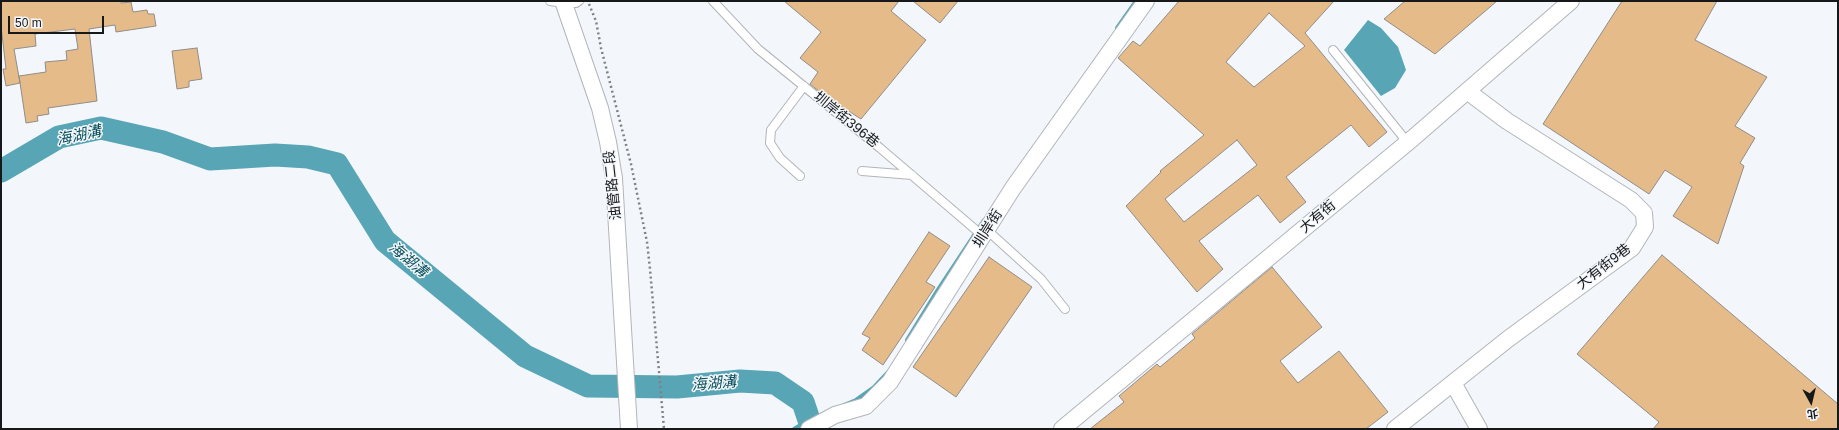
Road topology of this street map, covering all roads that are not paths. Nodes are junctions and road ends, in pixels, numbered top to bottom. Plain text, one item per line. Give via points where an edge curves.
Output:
1 (713, 1) edge
2 (1146, 1) edge
3 (1571, 1) edge
4 (564, 2) edge
5 (1332, 50) dead end
6 (804, 86) junction
7 (1466, 91) junction
8 (1408, 143) junction
9 (862, 171) dead end
10 (912, 175) junction
11 (800, 176) dead end
12 (984, 234) junction
13 (1065, 309) dead end
14 (1452, 383) junction
15 (629, 429) edge
16 (809, 429) edge
17 (1062, 429) edge
18 (1396, 429) edge
19 (1479, 429) edge

1 - 6 lane, 圳岸街396巷 via 758,49
2 - 12 street, 圳岸街 via 1013,188
3 - 7 street, 大有街
4 - 15 street, 油管路二段 via 600,108 614,178
5 - 8 lane
6 - 10 lane, 圳岸街396巷
6 - 11 lane via 770,130 770,143 780,158
7 - 8 street, 大有街
7 - 14 street, 大有街9巷 via 1507,121 1631,200 1644,213 1645,227 1632,248
8 - 17 street, 大有街
9 - 10 lane
10 - 12 lane, 圳岸街396巷
12 - 13 lane, 圳岸街396巷 via 1041,279
12 - 16 street, 圳岸街 via 890,382 866,406 835,415
14 - 18 street, 大有街9巷
14 - 19 street

